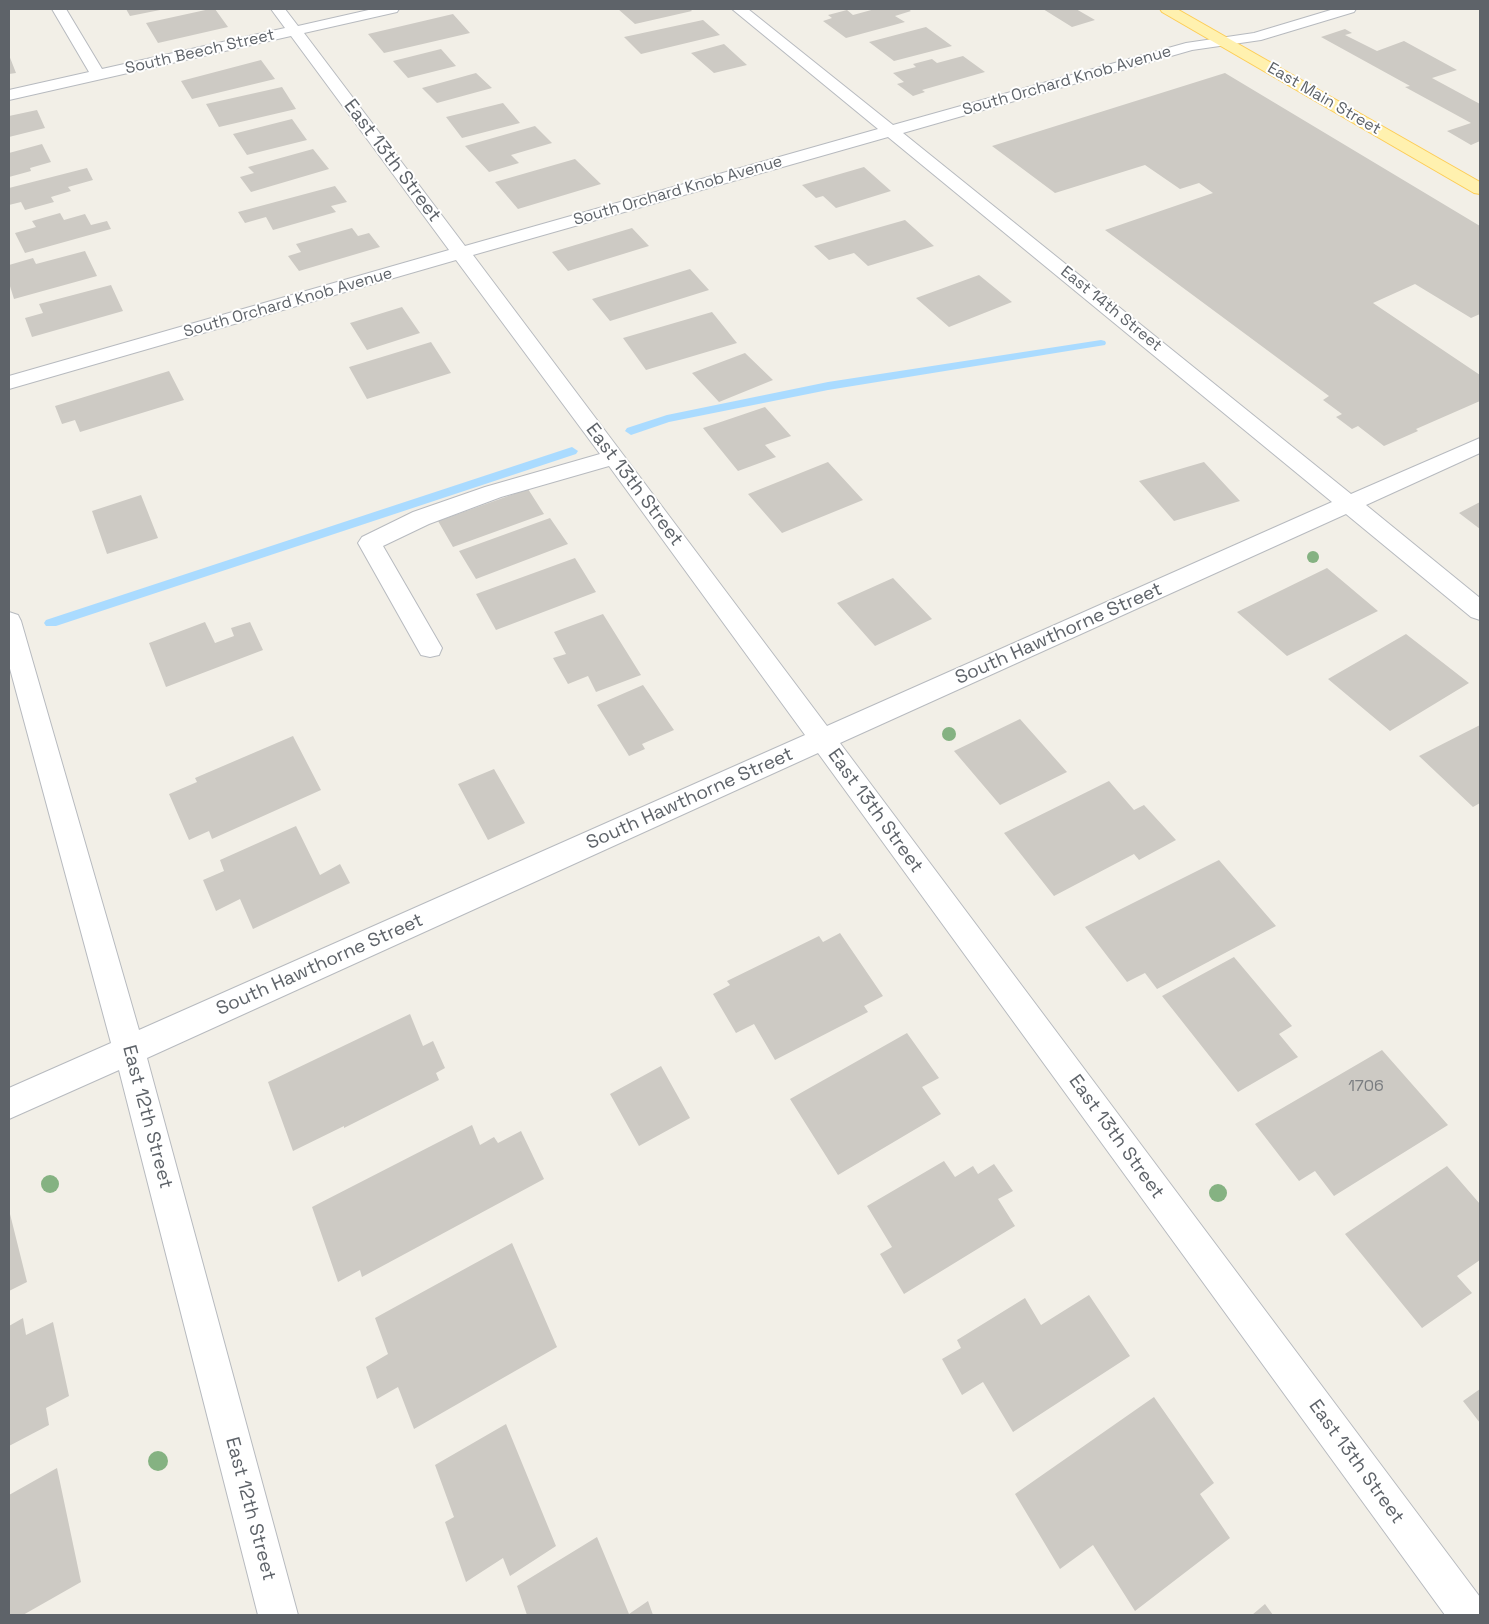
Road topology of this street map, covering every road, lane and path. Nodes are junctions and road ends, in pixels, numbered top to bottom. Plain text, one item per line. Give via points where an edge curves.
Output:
1 (59, 9) edge
2 (278, 9) edge
3 (392, 9) edge
4 (739, 9) edge
5 (1167, 9) edge
6 (1348, 9) edge
7 (295, 31) junction
8 (1223, 42) junction
9 (98, 75) junction
10 (9, 95) edge
11 (890, 131) junction
12 (1480, 189) edge
13 (460, 253) junction
14 (9, 383) edge
15 (1480, 445) edge
16 (614, 457) junction
17 (1349, 504) junction
18 (1480, 611) edge
19 (9, 620) edge
20 (430, 648) dead end
21 (823, 740) junction
22 (129, 1050) junction
23 (9, 1104) edge
24 (278, 1615) edge
25 (1470, 1615) edge

1 - 9 street
2 - 7 street, East 13th Street
3 - 7 street, South Beech Street
4 - 11 street, East 14th Street
5 - 8 main road, East Main Street
6 - 8 street, South Orchard Knob Avenue via 1256,36
7 - 9 street, South Beech Street
7 - 13 street, East 13th Street
8 - 11 street, South Orchard Knob Avenue via 1191,46
8 - 12 main road, East Main Street
9 - 10 street, South Beech Street
11 - 13 street, South Orchard Knob Avenue
11 - 17 street, East 14th Street
13 - 14 street, South Orchard Knob Avenue
13 - 16 street, East 13th Street
15 - 17 street, South Hawthorne Street
16 - 20 street via 493,492 421,518 370,543
16 - 21 street, East 13th Street
17 - 18 street, East 14th Street
17 - 21 street, South Hawthorne Street
19 - 22 street, East 12th Street
21 - 22 street, South Hawthorne Street
21 - 25 street, East 13th Street
22 - 23 street, South Hawthorne Street
22 - 24 street, East 12th Street

